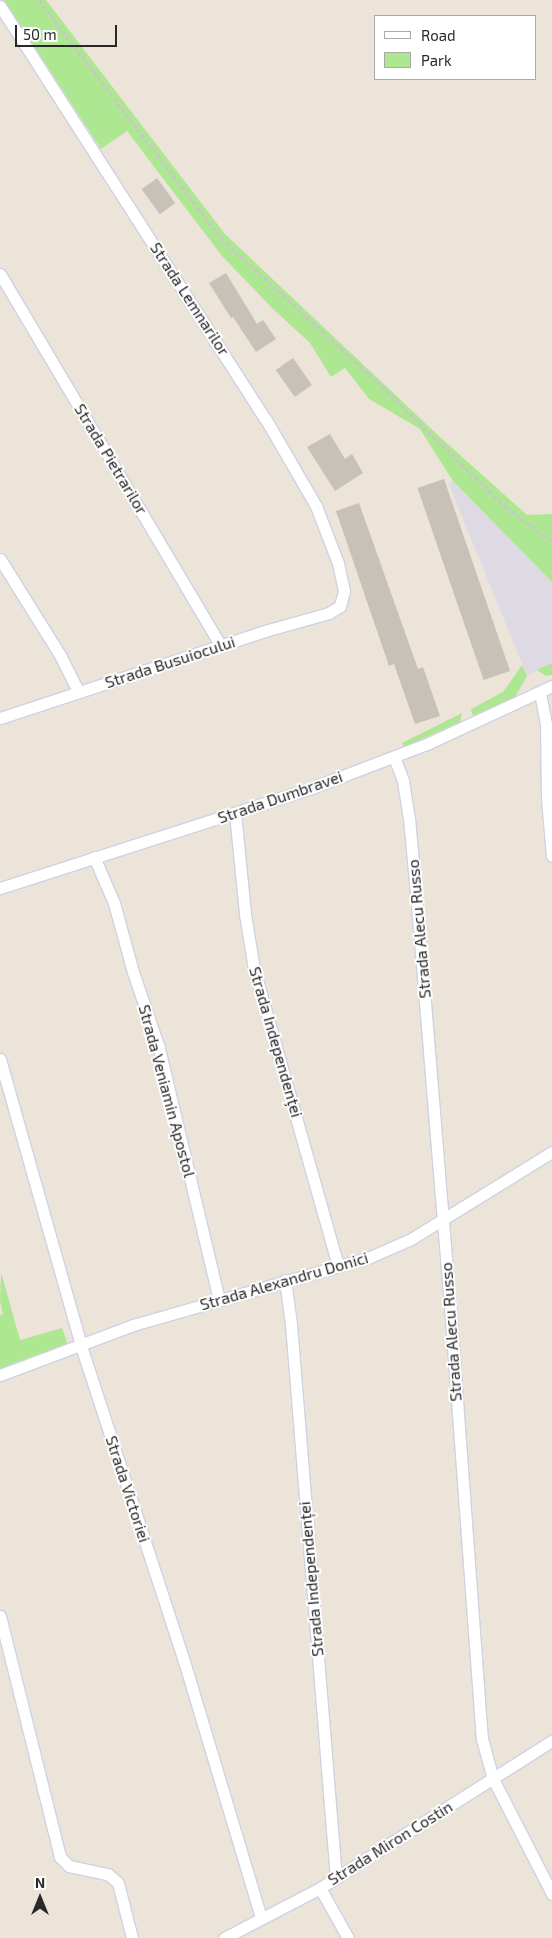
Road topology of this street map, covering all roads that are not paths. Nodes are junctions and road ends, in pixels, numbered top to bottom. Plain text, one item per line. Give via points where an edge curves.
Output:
1 (0, 6) edge
2 (0, 274) edge
3 (0, 559) edge
4 (340, 606) joint
5 (221, 646) junction
6 (552, 686) edge
7 (78, 691) junction
8 (540, 693) junction
9 (0, 718) edge
10 (394, 757) junction
11 (234, 813) junction
12 (552, 856) edge
13 (94, 858) junction
14 (0, 888) edge
15 (0, 1059) edge
16 (552, 1152) edge
17 (442, 1220) junction
18 (338, 1266) junction
19 (285, 1280) junction
20 (220, 1299) junction
21 (81, 1346) junction
22 (0, 1375) edge
23 (0, 1616) edge
24 (552, 1741) edge
25 (493, 1779) junction
26 (336, 1878) junction
27 (320, 1888) junction
28 (552, 1894) edge
29 (261, 1918) junction
30 (132, 1938) edge
31 (224, 1938) edge
32 (348, 1938) edge

1 - 4 street, Strada Lemnarilor via 243,383 316,506 338,563 344,591
2 - 5 street, Strada Pietrarilor
3 - 7 street via 60,655
4 - 5 street, Strada Busuiocului via 329,613
5 - 7 street, Strada Busuiocului
6 - 8 street, Strada Dumbravei
7 - 9 street, Strada Busuiocului
8 - 10 street, Strada Dumbravei
8 - 12 street via 546,724
10 - 11 street, Strada Dumbravei
10 - 17 street, Strada Alecu Russo via 403,781 409,818
11 - 13 street, Strada Dumbravei
11 - 18 street, Strada Independenţei via 254,969
13 - 14 street, Strada Dumbravei
13 - 20 street, Strada Veniamin Apostol via 114,903 159,1048
15 - 21 street, Strada Victoriei
16 - 17 street, Strada Alexandru Donici
17 - 18 street, Strada Alexandru Donici via 411,1239 370,1257
17 - 25 street, Strada Alecu Russo via 482,1739
18 - 19 street, Strada Alexandru Donici
19 - 20 street, Strada Alexandru Donici
19 - 26 street, Strada Independenței
20 - 21 street, Strada Alexandru Donici via 134,1325
21 - 22 street, Strada Alexandru Donici
21 - 29 street, Strada Victoriei via 184,1660
23 - 30 street via 60,1857 69,1866 108,1874 118,1883
24 - 25 street, Strada Miron Costin
25 - 26 street, Strada Miron Costin
25 - 28 street, Strada Alecu Russo
26 - 27 street, Strada Miron Costin
27 - 29 street, Strada Miron Costin
27 - 32 street
29 - 31 street, Strada Miron Costin

